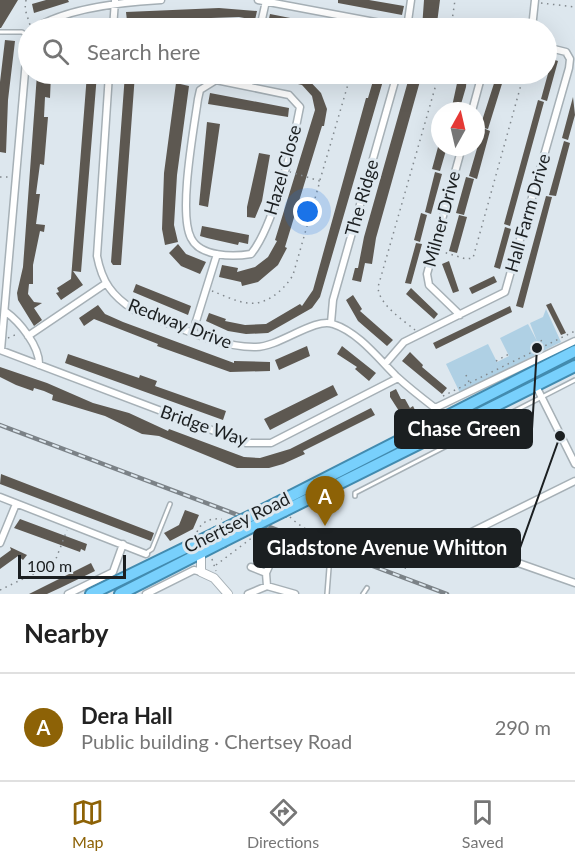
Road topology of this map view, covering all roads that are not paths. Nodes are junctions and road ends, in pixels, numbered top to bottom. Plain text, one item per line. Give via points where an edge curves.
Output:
1 (161, 0) edge
2 (411, 0) edge
3 (115, 1) edge
4 (262, 1) edge
5 (535, 1) edge
6 (61, 18) edge
7 (114, 18) edge
8 (261, 18) edge
9 (353, 18) edge
10 (408, 18) edge
11 (533, 18) edge
12 (0, 32) edge
13 (18, 32) edge
14 (557, 50) edge
15 (24, 84) edge
16 (109, 84) edge
17 (206, 84) edge
18 (242, 84) edge
19 (394, 84) edge
20 (479, 84) edge
21 (249, 85) joint
22 (474, 102) edge
23 (460, 156) edge
24 (218, 254) junction
25 (105, 284) junction
26 (6, 312) junction
27 (460, 315) junction
28 (331, 322) junction
29 (193, 331) junction
30 (25, 333) junction
31 (575, 341) edge
32 (0, 350) edge
33 (575, 351) edge
34 (385, 364) junction
35 (39, 365) junction
36 (575, 366) edge
37 (398, 378) junction
38 (575, 380) edge
39 (536, 386) junction
40 (542, 398) junction
41 (575, 464) edge
42 (575, 481) edge
43 (355, 496) dead end
44 (0, 497) edge
45 (16, 504) junction
46 (170, 504) dead end
47 (283, 510) junction
48 (219, 537) junction
49 (466, 537) junction
50 (0, 543) edge
51 (123, 544) junction
52 (281, 548) dead end
53 (146, 554) joint
54 (206, 554) junction
55 (413, 561) road end
56 (270, 564) joint
57 (251, 567) dead end
58 (329, 568) dead end
59 (201, 572) junction
60 (266, 573) junction
61 (575, 584) edge
62 (267, 586) junction
63 (367, 588) dead end
64 (68, 594) edge
65 (91, 594) edge
66 (120, 594) edge
67 (146, 594) edge
68 (228, 594) edge
69 (248, 594) edge
70 (295, 594) edge
71 (327, 594) edge
72 (363, 594) edge

1 - 3 street
2 - 10 street
3 - 6 street
3 - 7 street
4 - 8 street
4 - 9 street
5 - 11 street
12 - 13 lane
14 - 27 street, Hall Farm Drive via 566,52 569,68 509,284 501,296
15 - 26 street
16 - 25 street via 97,256
17 - 24 street, Hazel Close via 198,99 188,174 188,227 191,239 199,247
18 - 21 street, Hazel Close
19 - 28 street, The Ridge via 333,300
20 - 22 street
21 - 24 street, Hazel Close via 288,94 300,107 259,245 251,254
23 - 27 street, Milner Drive via 427,274 429,285
24 - 29 street
25 - 29 street, Redway Drive via 134,310
25 - 30 street
26 - 30 street
26 - 32 street
27 - 34 street, Hall Farm Drive via 404,342
28 - 29 street, Redway Drive via 259,347 238,347
28 - 34 street via 348,331
30 - 35 street via 39,356
31 - 37 street via 440,407
32 - 35 street, Bridge Way
33 - 47 highway, Chertsey Road
34 - 37 street
35 - 37 street, Bridge Way via 257,445 271,442
36 - 39 highway, Chertsey Road
38 - 40 lane
39 - 40 street
39 - 47 highway, Chertsey Road
40 - 41 street
40 - 43 lane via 426,455
42 - 49 street
44 - 45 street
45 - 50 street
45 - 51 street
46 - 53 lane via 152,549
47 - 48 highway, Chertsey Road, bridge
48 - 54 highway, Chertsey Road
48 - 65 highway, Chertsey Road
49 - 55 street
49 - 61 street via 473,547
51 - 53 street
51 - 64 street via 113,572
52 - 56 lane
54 - 59 street
54 - 66 highway, Chertsey Road
56 - 60 street
57 - 60 street
58 - 71 lane
59 - 67 street, Chertsey Road via 194,570
59 - 68 street via 214,578
60 - 62 street
62 - 69 street
62 - 70 street
63 - 72 lane

